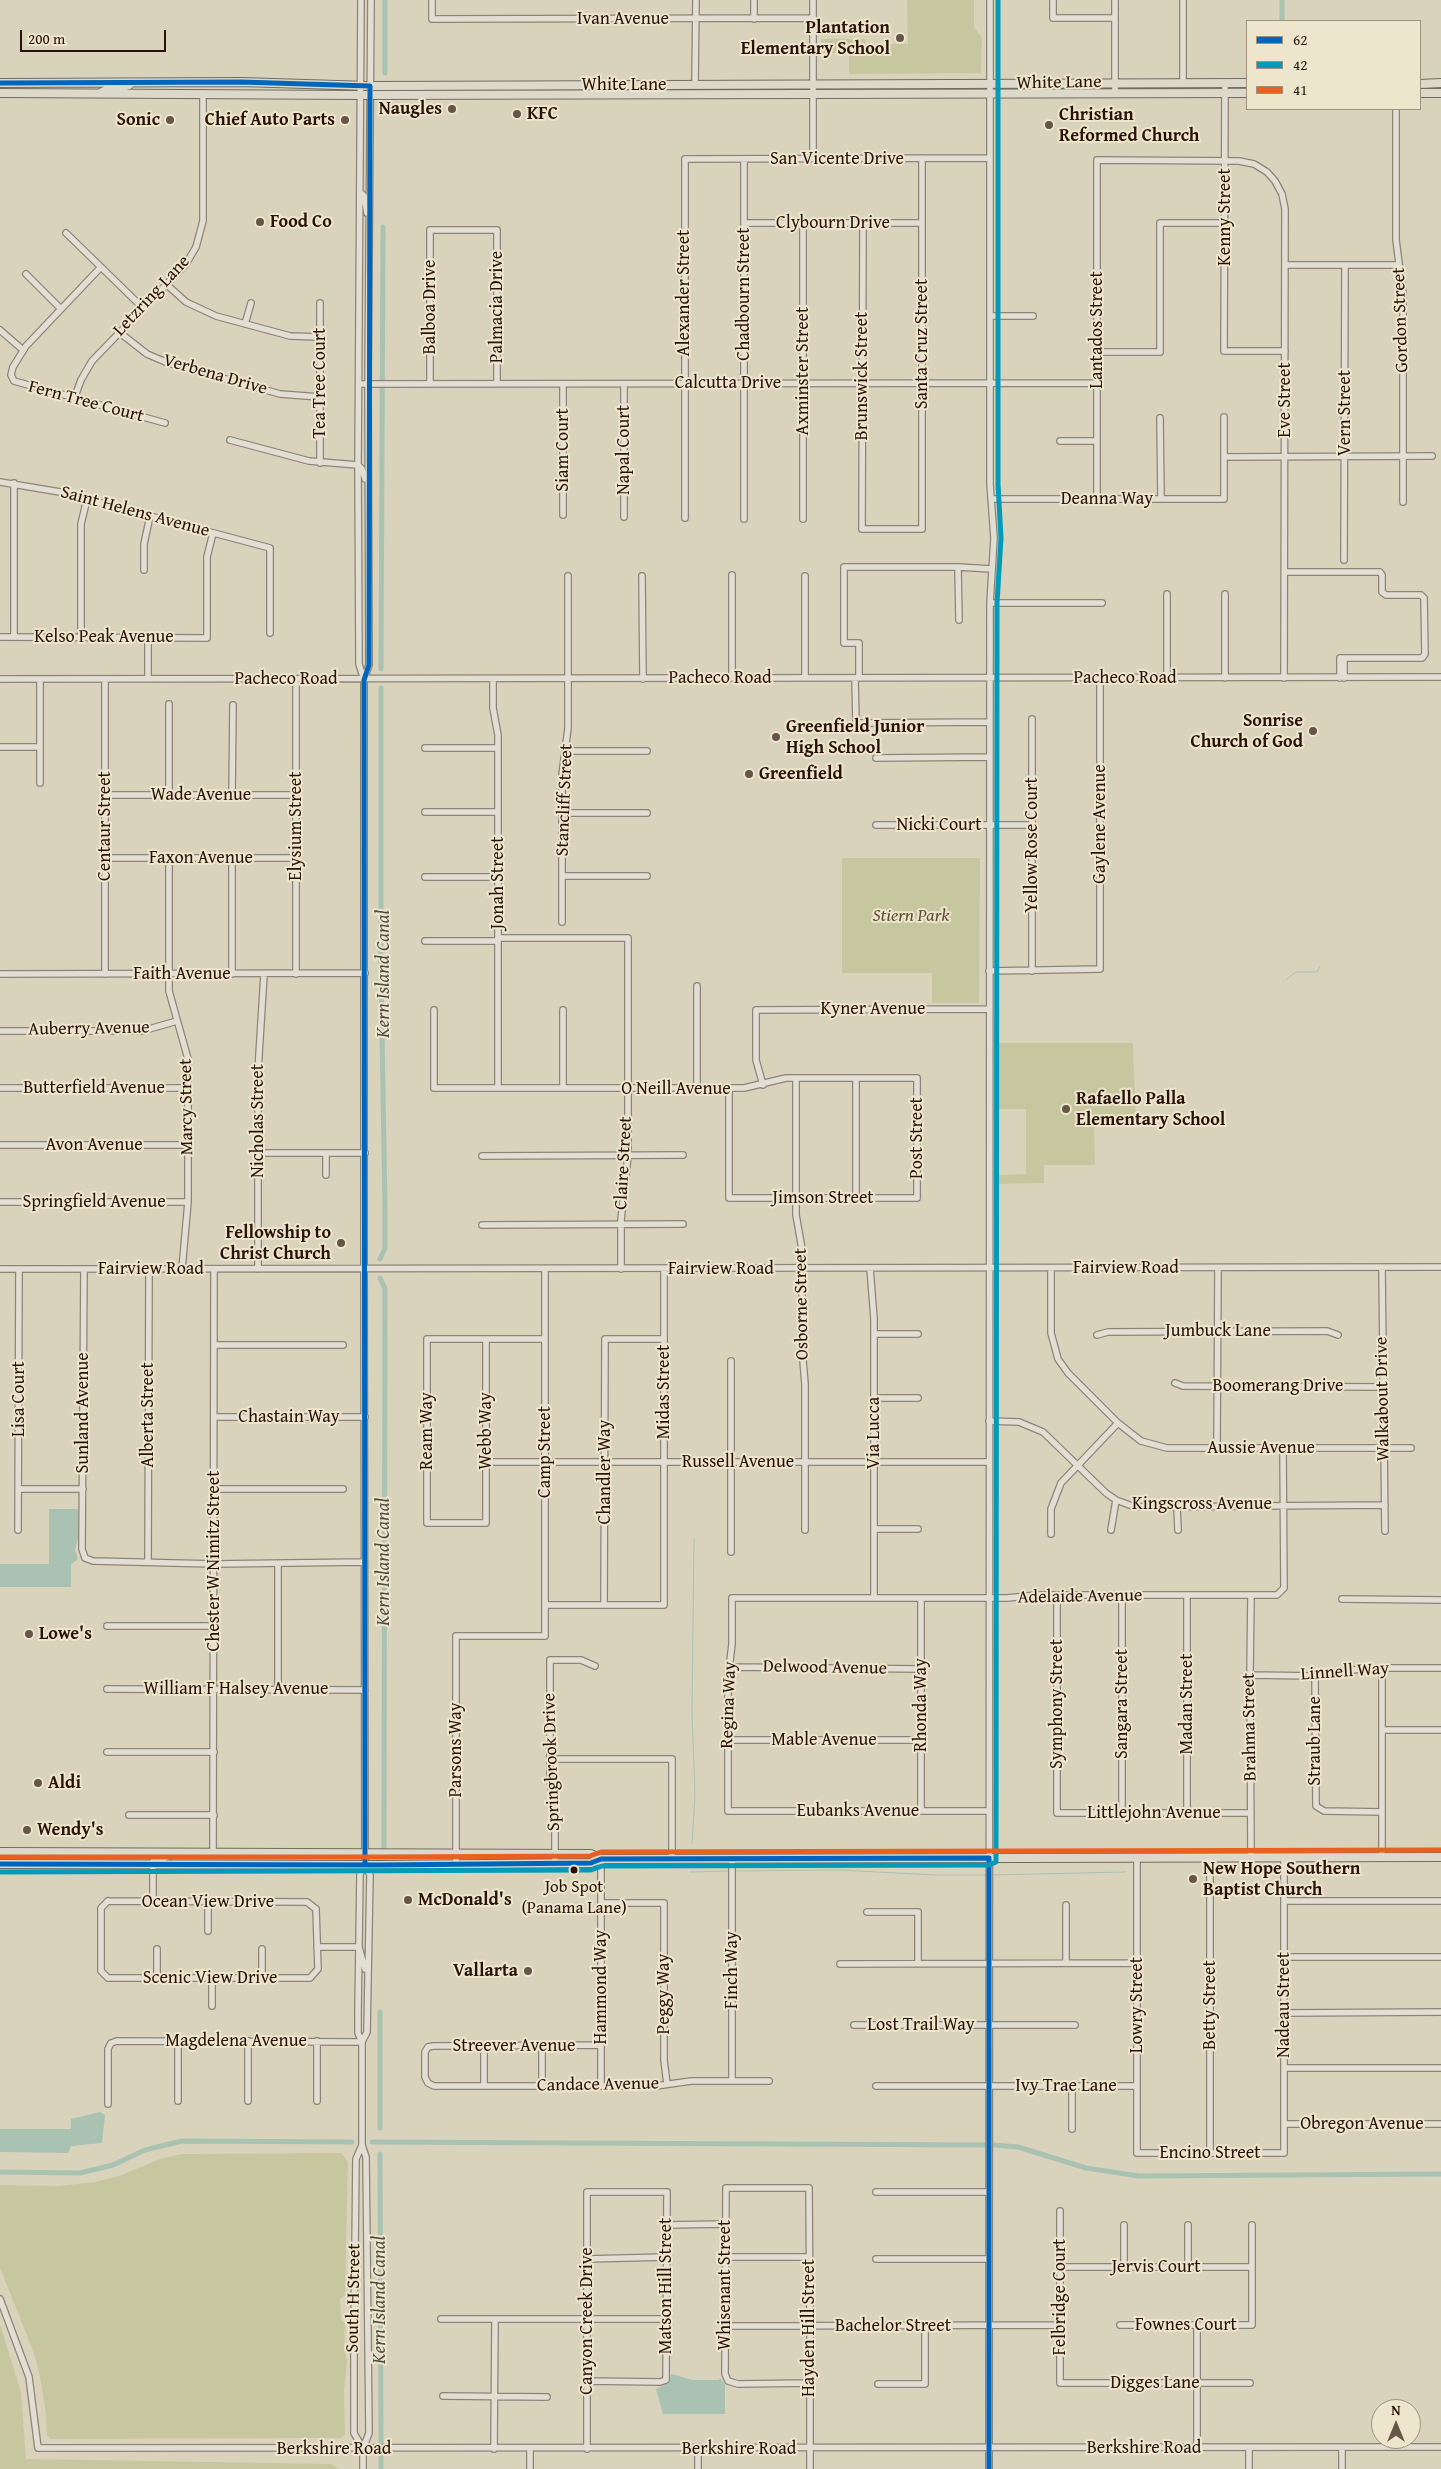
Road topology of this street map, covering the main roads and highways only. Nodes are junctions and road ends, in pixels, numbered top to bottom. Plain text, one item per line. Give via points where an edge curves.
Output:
1 (153, 81) junction
2 (70, 82) junction
3 (205, 82) junction
4 (241, 82) junction
5 (275, 82) junction
6 (0, 83) edge
7 (1441, 83) edge
8 (1246, 84) edge
9 (1421, 84) edge
10 (552, 85) junction
11 (695, 85) junction
12 (0, 93) edge
13 (38, 93) junction
14 (101, 93) junction
15 (203, 93) junction
16 (665, 93) junction
17 (1246, 93) edge
18 (1441, 93) edge
19 (154, 94) junction
20 (242, 94) junction
21 (505, 94) junction
22 (1421, 94) edge
23 (0, 1852) edge
24 (64, 1852) junction
25 (174, 1853) junction
26 (213, 1853) junction
27 (1441, 1857) edge
28 (601, 1859) junction
29 (0, 1864) edge
30 (18, 1864) junction
31 (153, 1864) junction
32 (191, 1864) junction

1 - 2 main road, White Lane
1 - 3 main road, White Lane
1 - 14 main road via 109,88
2 - 6 main road, White Lane
2 - 13 main road
3 - 4 main road, White Lane
3 - 19 main road via 192,89
4 - 5 main road, White Lane
4 - 15 main road
5 - 10 main road, White Lane via 370,86
5 - 20 main road via 266,88
7 - 9 main road
8 - 11 main road, White Lane
10 - 11 main road, White Lane
10 - 21 main road via 511,89
11 - 16 main road
12 - 13 main road, White Lane
13 - 14 main road, White Lane
14 - 19 main road, White Lane
15 - 19 main road, White Lane
15 - 20 main road, White Lane
16 - 17 main road, White Lane
16 - 21 main road, White Lane
18 - 22 main road
20 - 21 main road, White Lane
23 - 24 main road
24 - 25 main road
24 - 30 main road via 59,1858 32,1858
25 - 26 main road
25 - 31 main road via 155,1860
26 - 28 main road via 591,1854
26 - 32 main road via 209,1858
27 - 28 main road
28 - 32 main road via 592,1863
29 - 30 main road
30 - 31 main road
31 - 32 main road

